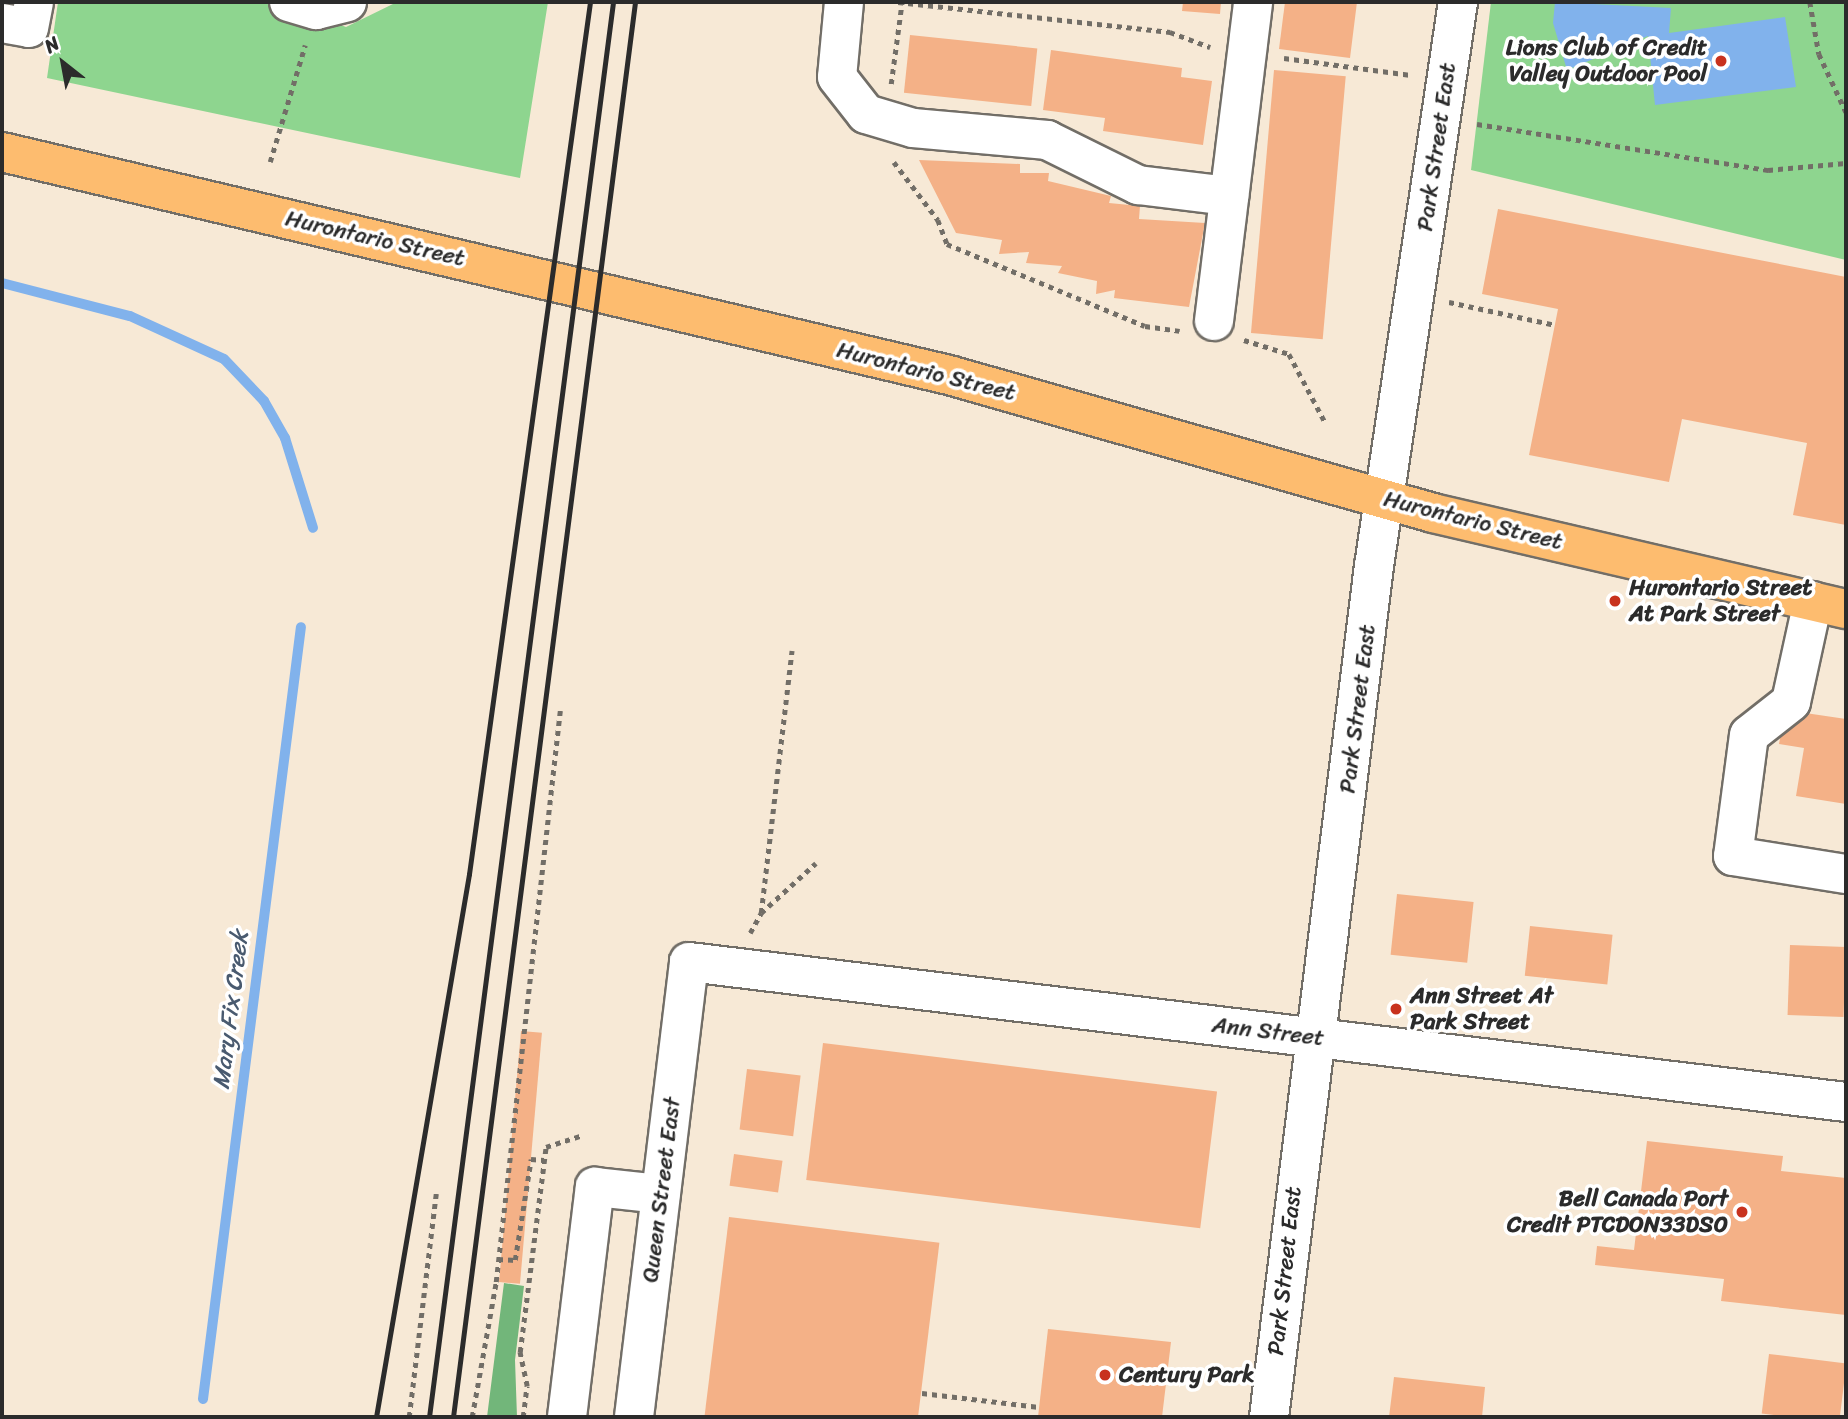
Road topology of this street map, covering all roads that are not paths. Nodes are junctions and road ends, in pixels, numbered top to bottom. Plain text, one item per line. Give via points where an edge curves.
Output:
1 (34, 2) edge
2 (844, 2) edge
3 (1253, 2) edge
4 (1458, 2) edge
5 (2, 23) edge
6 (2, 152) edge
7 (1229, 197) junction
8 (1214, 331) road end
9 (1385, 500) junction
10 (1830, 605) edge
11 (1846, 874) edge
12 (690, 962) joint
13 (1314, 1037) junction
14 (1846, 1102) edge
15 (662, 1194) junction
16 (567, 1417) edge
17 (635, 1417) edge
18 (1269, 1417) edge

1 - 5 street via 29,28
2 - 7 street via 837,76 866,114 1047,141 1138,185
3 - 7 street
4 - 9 street, Park Street East
6 - 9 main road, Hurontario Street via 950,375
7 - 8 street
9 - 10 main road, Hurontario Street
9 - 13 street, Park Street East
10 - 11 street via 1791,702 1749,735 1733,856
12 - 13 street, Ann Street
12 - 15 street, Queen Street East
13 - 14 street, Ann Street
13 - 18 street, Park Street East
15 - 16 street via 595,1187
15 - 17 street, Queen Street East

